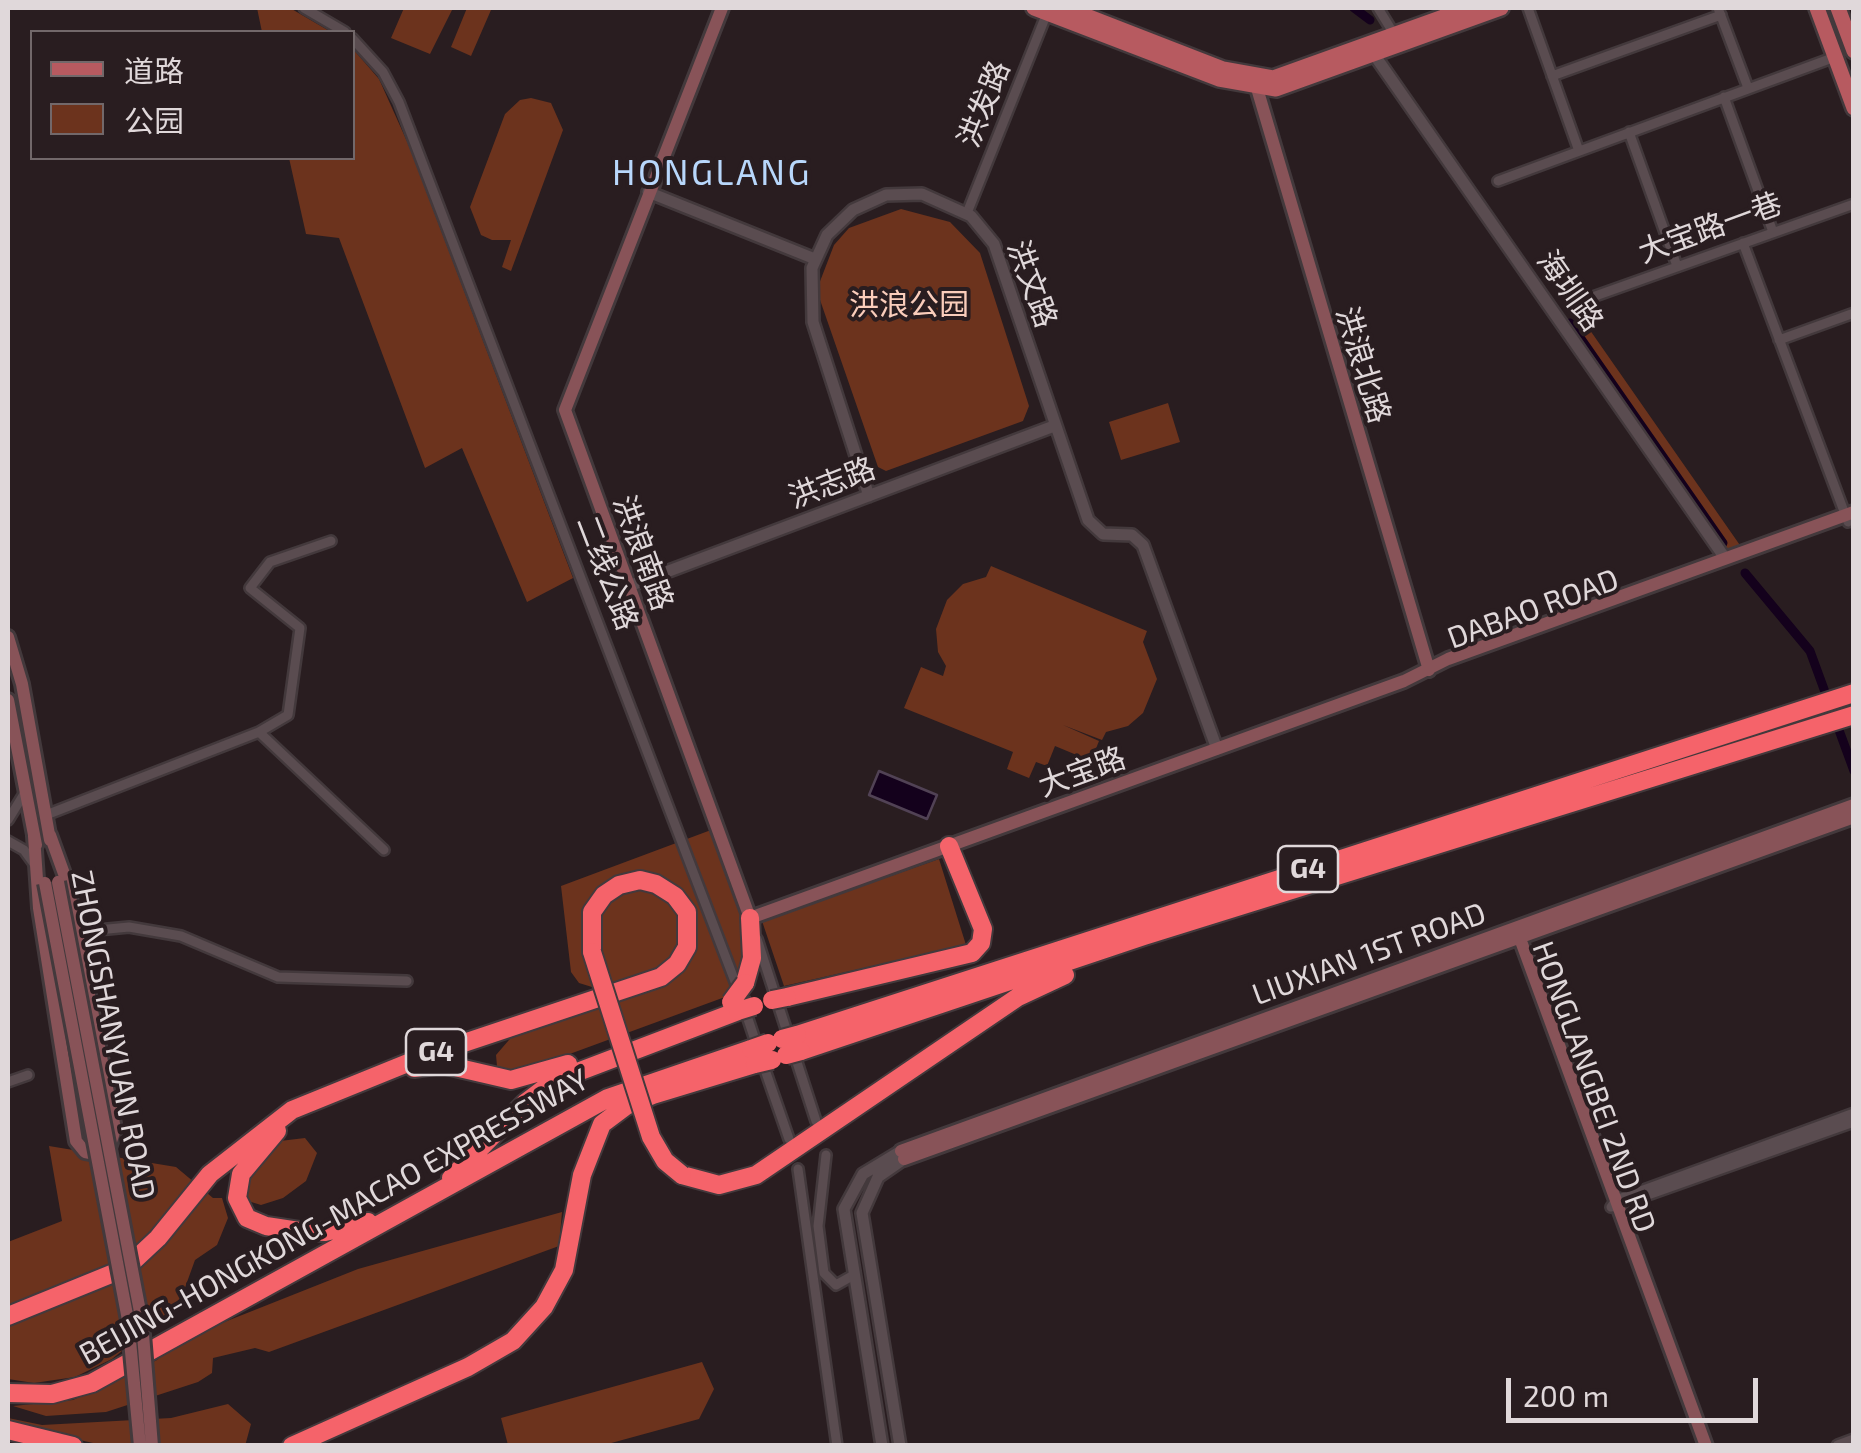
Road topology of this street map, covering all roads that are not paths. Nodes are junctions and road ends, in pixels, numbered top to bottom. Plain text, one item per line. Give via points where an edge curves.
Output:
1 (304, 8) edge
2 (722, 8) edge
3 (1066, 8) edge
4 (1378, 8) edge
5 (1468, 8) edge
6 (1501, 8) edge
7 (1528, 8) edge
8 (1818, 8) edge
9 (1838, 8) edge
10 (1040, 10) edge
11 (1720, 11) edge
12 (1850, 28) edge
13 (342, 30) edge
14 (1394, 34) junction
15 (355, 41) edge
16 (1854, 51) edge
17 (1373, 54) junction
18 (1835, 57) junction
19 (1552, 76) junction
20 (1254, 80) junction
21 (1748, 88) junction
22 (1724, 97) junction
23 (1854, 108) edge
24 (1629, 132) junction
25 (1579, 151) junction
26 (1498, 181) dead end
27 (648, 192) junction
28 (1854, 204) edge
29 (967, 214) junction
30 (1773, 232) junction
31 (1743, 243) junction
32 (814, 260) junction
33 (1678, 266) junction
34 (1584, 300) dead end
35 (1854, 313) edge
36 (1779, 340) junction
37 (1054, 426) junction
38 (869, 496) junction
39 (1850, 517) edge
40 (332, 541) dead end
41 (1726, 558) junction
42 (629, 586) junction
43 (8, 637) edge
44 (1429, 670) junction
45 (1850, 694) edge
46 (8, 700) edge
47 (1852, 715) edge
48 (259, 732) junction
49 (1217, 749) junction
50 (25, 792) junction
51 (46, 815) junction
52 (1853, 816) edge
53 (8, 820) edge
54 (50, 835) junction
55 (34, 836) junction
56 (8, 841) edge
57 (949, 846) junction
58 (384, 850) dead end
59 (36, 867) junction
60 (51, 882) junction
61 (750, 918) junction
62 (1200, 920) junction
63 (1547, 927) junction
64 (76, 932) junction
65 (1516, 935) junction
66 (1530, 965) junction
67 (407, 981) dead end
68 (757, 1003) junction
69 (777, 1050) junction
70 (423, 1067) junction
71 (387, 1070) junction
72 (28, 1075) dead end
73 (8, 1082) edge
74 (1854, 1113) edge
75 (816, 1122) dead end
76 (1854, 1122) edge
77 (788, 1139) dead end
78 (826, 1154) dead end
79 (903, 1155) junction
80 (798, 1169) dead end
81 (433, 1196) junction
82 (416, 1205) junction
83 (1616, 1205) junction
84 (852, 1276) junction
85 (8, 1316) edge
86 (8, 1393) edge
87 (8, 1430) edge
88 (1854, 1440) edge
89 (66, 1444) edge
90 (140, 1446) edge
91 (152, 1446) edge
92 (292, 1446) edge
93 (837, 1446) edge
94 (882, 1446) edge
95 (900, 1446) edge
96 (1697, 1446) edge
97 (1706, 1446) edge
98 (1838, 1446) edge

1 - 13 street
2 - 27 main road, 洪浪南路
3 - 20 main road
4 - 14 street
5 - 14 main road
6 - 17 main road
7 - 19 street
8 - 18 main road
9 - 12 main road
10 - 20 main road via 1219,79
10 - 29 street, 洪发路
11 - 19 street
11 - 21 street
12 - 16 main road
14 - 20 main road
15 - 77 street, 二线公路 via 383,72 413,136 686,849
17 - 20 main road via 1276,88
17 - 41 street, 海圳路
18 - 21 street
18 - 23 main road
19 - 25 street
20 - 44 main road, 洪浪北路
21 - 22 street
22 - 24 street
22 - 30 street
24 - 25 street
24 - 33 street
25 - 26 street
27 - 32 street
27 - 42 main road, 洪浪南路 via 565,410
28 - 30 street, 大宝路一巷
29 - 32 street, 洪文路 via 922,194 886,195 838,221
29 - 37 street, 洪文路 via 1001,261
30 - 31 street, 大宝路一巷
31 - 33 street, 大宝路一巷
31 - 36 street
32 - 38 street via 813,322
33 - 34 street, 大宝路一巷
35 - 36 street
36 - 39 street
37 - 38 street, 洪志路
37 - 49 street, 洪文路 via 1092,526 1142,545
38 - 42 street, 洪志路
39 - 41 main road, DABAO ROAD
39 - 44 main road, DABAO ROAD
40 - 48 street via 270,562 250,588 300,628 288,715
41 - 44 main road, DABAO ROAD
42 - 61 main road, 洪浪南路
43 - 51 main road, ZHONGSHANYUAN ROAD
44 - 49 main road, 大宝路
45 - 69 highway, BEIJING-HONGKONG-MACAO EXPRESSWAY / G4
46 - 50 main road, ZHONGSHANYUAN ROAD
47 - 62 highway, BEIJING-HONGKONG-MACAO EXPRESSWAY / G4
48 - 51 street
48 - 58 street
49 - 57 main road, 大宝路
50 - 53 street
50 - 55 main road, ZHONGSHANYUAN ROAD
51 - 54 main road, ZHONGSHANYUAN ROAD
52 - 63 main road, LIUXIAN 1ST ROAD
52 - 65 main road, LIUXIAN 1ST ROAD
54 - 60 main road, ZHONGSHANYUAN ROAD
54 - 64 main road
55 - 59 main road
55 - 60 main road, ZHONGSHANYUAN ROAD
56 - 59 street
57 - 61 main road, 大宝路
57 - 68 highway via 983,929 972,953
59 - 64 main road via 76,1141 96,1154 109,1148 115,1134
60 - 90 main road, ZHONGSHANYUAN ROAD, bridge via 128,1320
60 - 91 main road, ZHONGSHANYUAN ROAD, bridge via 146,1348
61 - 68 highway, bridge via 752,958 744,983
61 - 75 street, 洪浪南路
62 - 69 highway, BEIJING-HONGKONG-MACAO EXPRESSWAY / G4
62 - 71 highway, BEIJING-HONGKONG-MACAO EXPRESSWAY / G4, bridge via 1018,997 756,1175 719,1185 682,1175 651,1138 592,952 592,912 604,895 619,885 653,882 687,912 685,951 674,968 655,980
63 - 65 main road, LIUXIAN 1ST ROAD
63 - 66 main road via 1529,945
64 - 67 street via 129,927 181,936 278,977
65 - 66 main road, HONGLANGBEI 2ND RD
65 - 79 main road, LIUXIAN 1ST ROAD
65 - 83 main road, HONGLANGBEI 2ND RD
66 - 83 main road, HONGLANGBEI 2ND RD
68 - 70 highway via 519,1080 442,1064
68 - 81 highway via 554,1081
69 - 81 highway, BEIJING-HONGKONG-MACAO EXPRESSWAY / G4 via 608,1098
69 - 92 highway, BEIJING-HONGKONG-MACAO EXPRESSWAY / G4 via 653,1094 602,1124 582,1174 564,1270 544,1308 513,1340
70 - 71 highway
70 - 82 highway via 287,1123 252,1157 237,1190 238,1205 252,1221 299,1231 347,1228
71 - 85 highway, BEIJING-HONGKONG-MACAO EXPRESSWAY / G4 via 280,1117 200,1184 126,1268
72 - 73 street
74 - 83 street
76 - 83 street
78 - 84 street via 818,1226 824,1274 836,1285
79 - 84 street via 872,1165 846,1201
79 - 95 street via 878,1178 862,1213
80 - 93 street
81 - 82 highway, BEIJING-HONGKONG-MACAO EXPRESSWAY / G4
82 - 86 highway, BEIJING-HONGKONG-MACAO EXPRESSWAY / G4 via 104,1376 60,1393
83 - 96 main road, HONGLANGBEI 2ND RD
83 - 97 main road, HONGLANGBEI 2ND RD
84 - 94 street
87 - 89 highway
88 - 98 street

